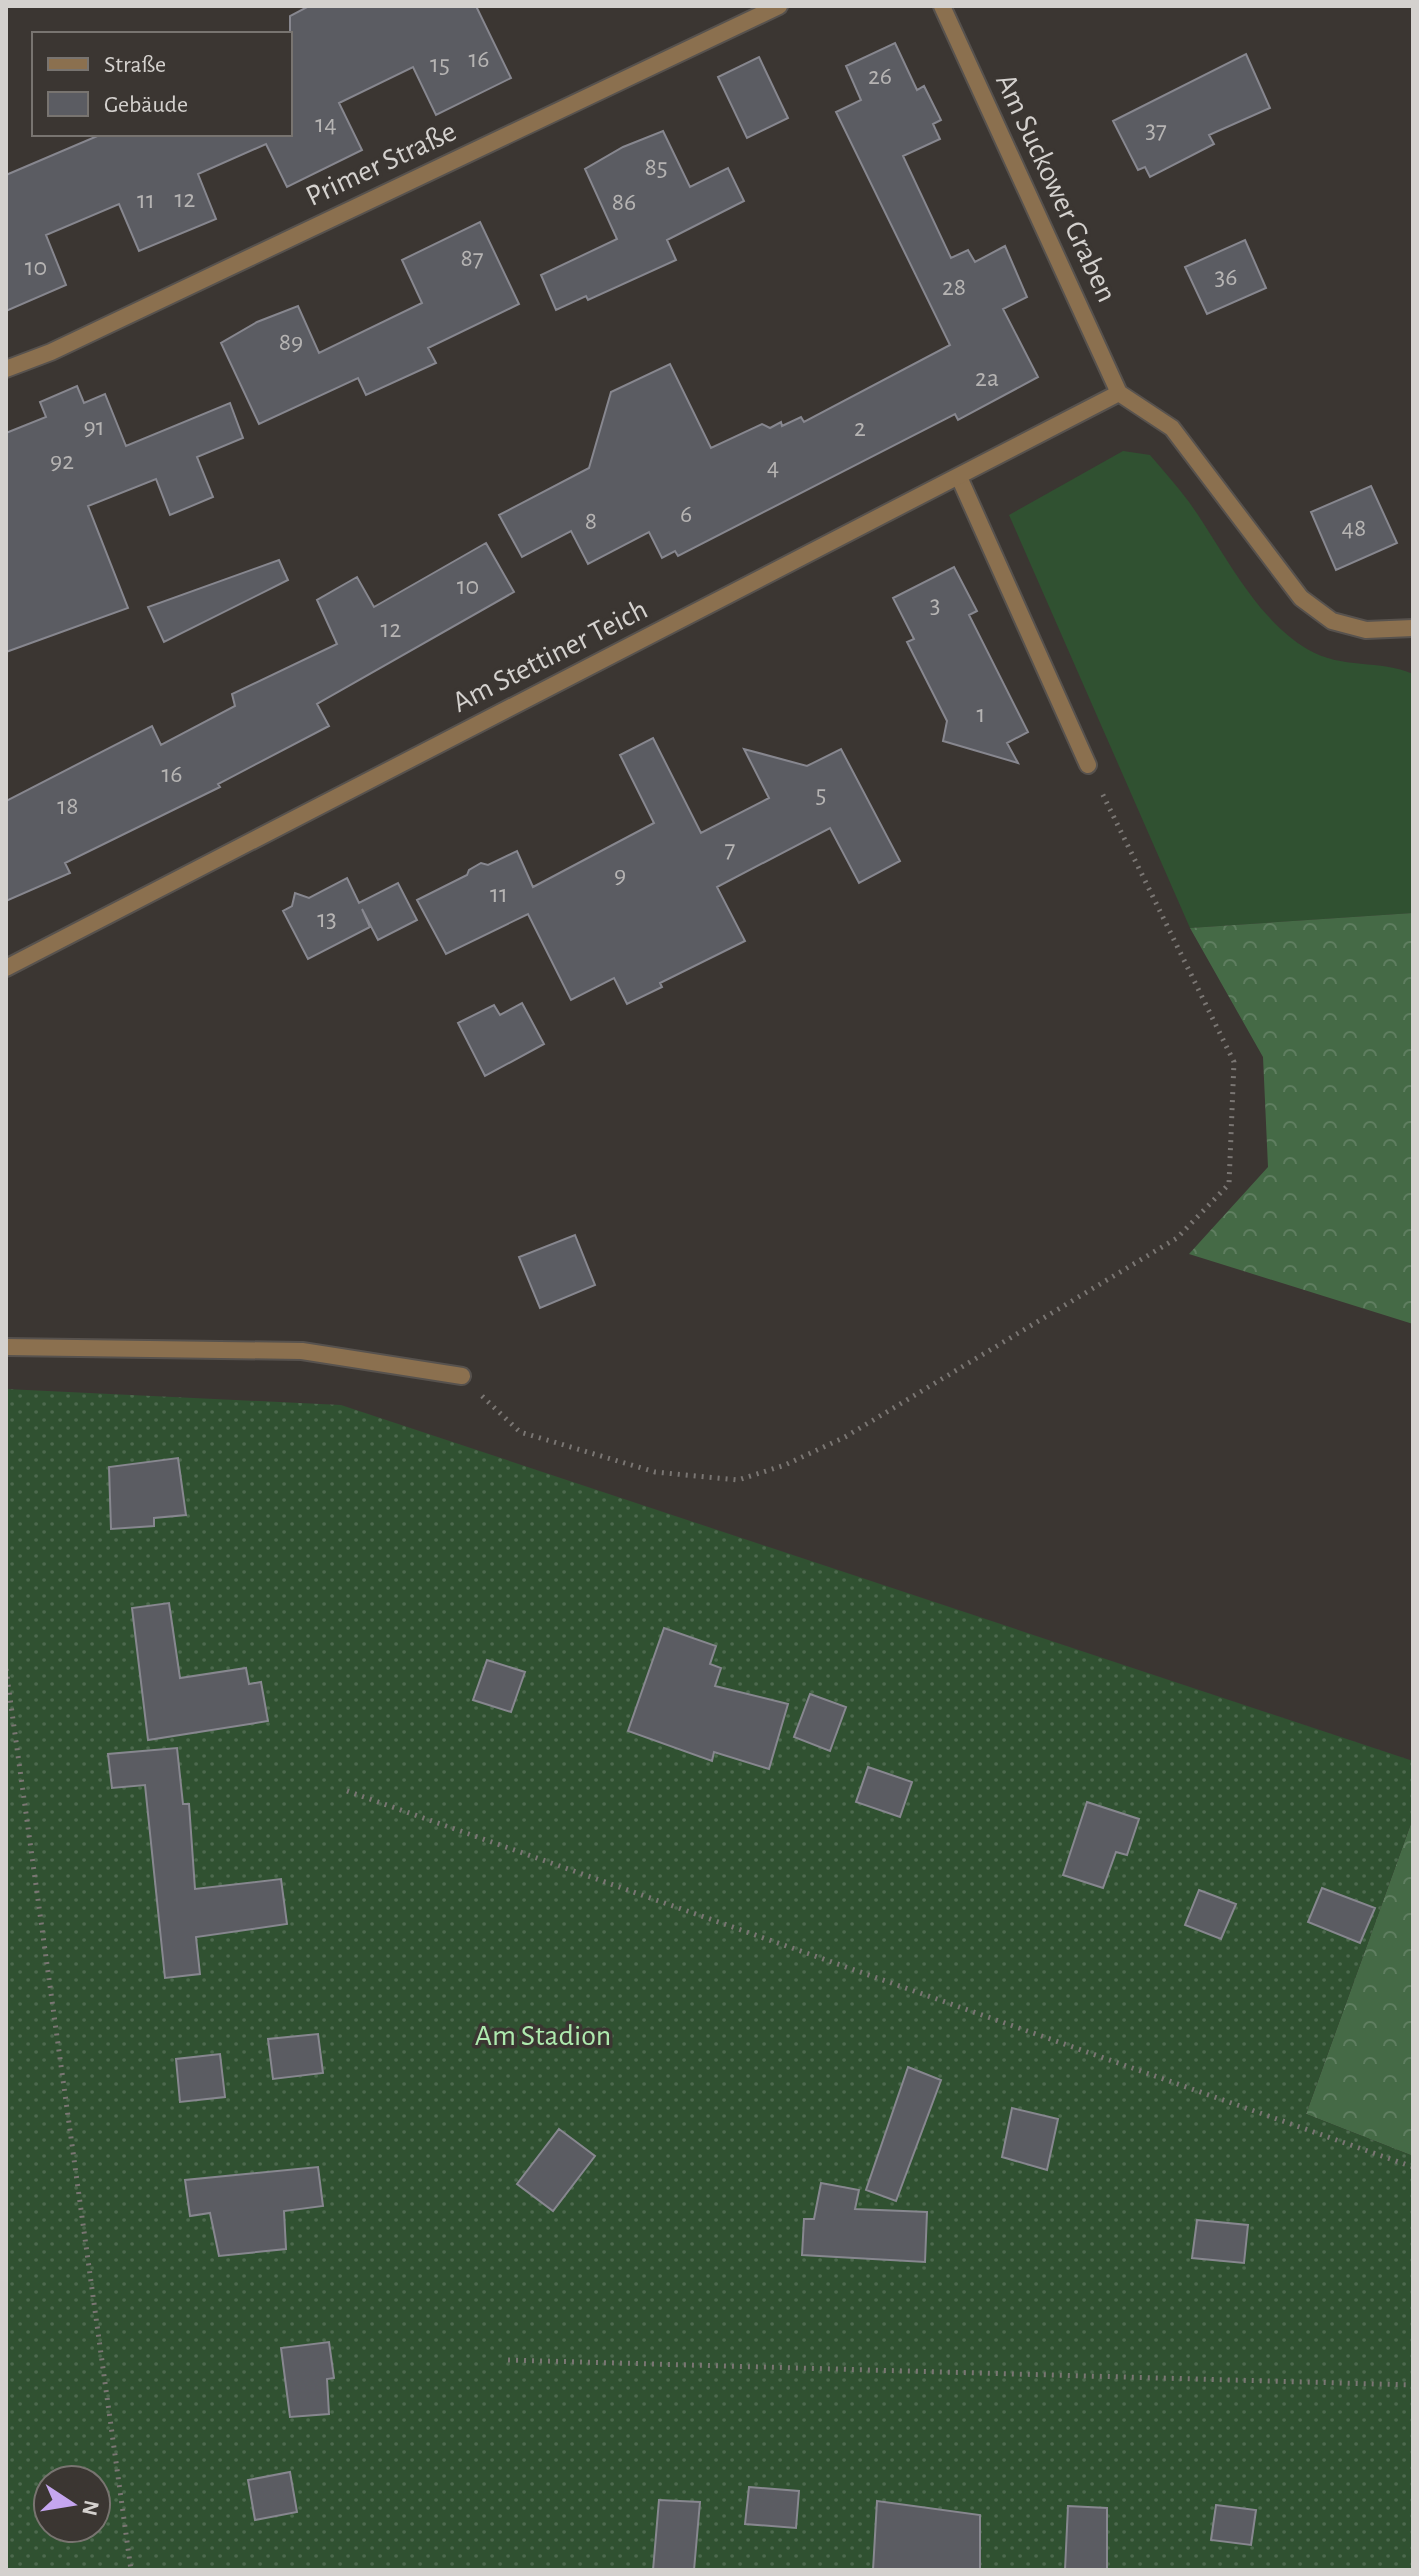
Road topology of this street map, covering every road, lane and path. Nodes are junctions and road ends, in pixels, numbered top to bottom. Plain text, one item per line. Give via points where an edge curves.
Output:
1 (779, 6) edge
2 (942, 6) edge
3 (6, 369) edge
4 (1119, 393) junction
5 (959, 477) junction
6 (1413, 628) edge
7 (1088, 765) joint
8 (6, 968) edge
9 (6, 1347) edge
10 (462, 1376) joint
11 (6, 1669) edge
12 (347, 1791) dead end
13 (1413, 2167) edge
14 (508, 2360) dead end
15 (1413, 2385) edge
16 (131, 2570) edge

1 - 3 street, Primer Straße
2 - 4 street, Am Suckower Graben
4 - 5 street, Am Stettiner Teich
4 - 6 street via 1172,428 1301,598 1332,621 1366,630
5 - 7 street
5 - 8 street, Am Stettiner Teich
7 - 10 path via 1234,1062 1229,1184 1177,1238 845,1437 738,1480 655,1472 520,1432
9 - 10 street via 302,1351
11 - 16 path
12 - 13 path
14 - 15 path

